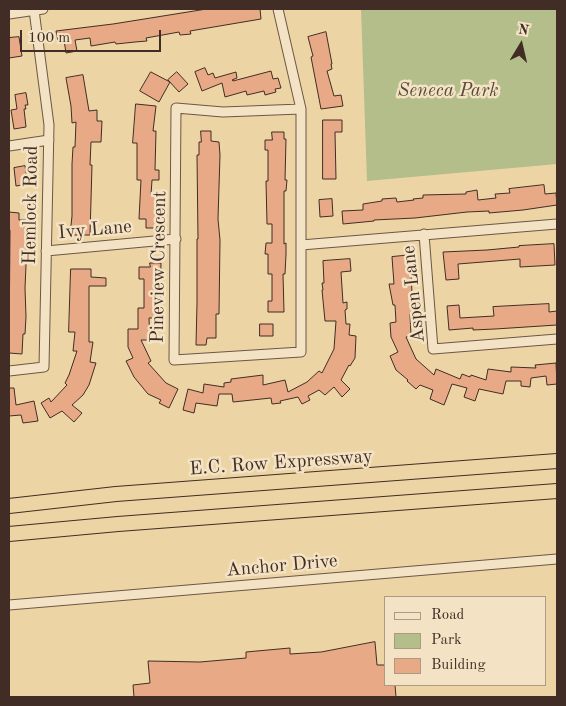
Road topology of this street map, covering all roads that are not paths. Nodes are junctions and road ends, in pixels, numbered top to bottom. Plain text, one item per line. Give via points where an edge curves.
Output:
1 (38, 9) edge
2 (278, 9) edge
3 (9, 14) edge
4 (301, 109) junction
5 (49, 140) junction
6 (9, 146) edge
7 (557, 224) edge
8 (424, 234) junction
9 (176, 239) junction
10 (301, 244) junction
11 (46, 251) junction
12 (557, 339) edge
13 (9, 371) edge
14 (557, 461) edge
15 (557, 491) edge
16 (9, 506) edge
17 (9, 534) edge
18 (557, 559) edge
19 (9, 604) edge

1 - 3 street
1 - 5 street, Hemlock Road
2 - 4 street, Pineview Crescent
4 - 9 street, Pineview Crescent via 223,112 176,108
4 - 10 street, Pineview Crescent
5 - 6 street
5 - 11 street, Hemlock Road
7 - 8 street, Aspen Lane
8 - 10 street, Aspen Lane
8 - 12 street, Aspen Lane via 433,349
9 - 10 street, Pineview Crescent via 174,360 301,352
9 - 11 street, Ivy Lane
11 - 13 street, Hemlock Road via 44,368
14 - 16 highway, E.C. Row Expressway via 116,494
15 - 17 highway
18 - 19 street, Anchor Drive

